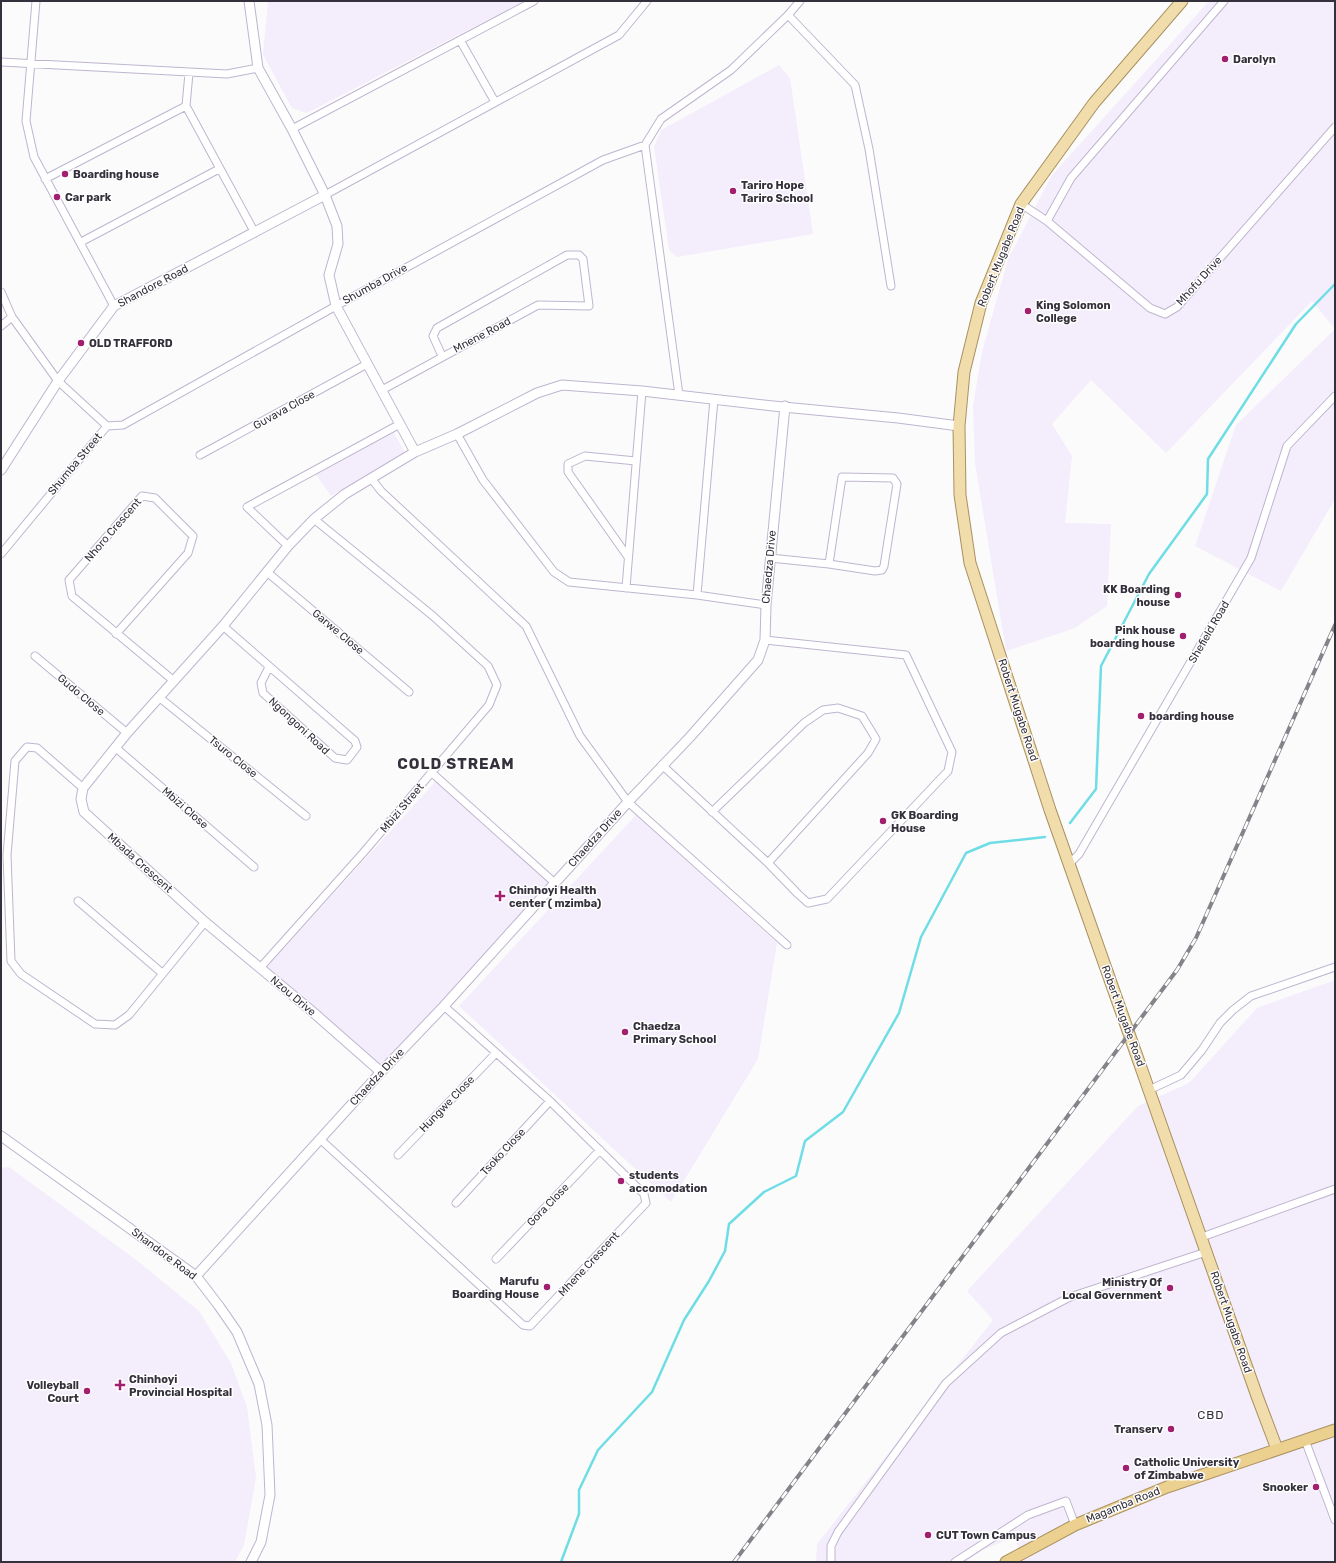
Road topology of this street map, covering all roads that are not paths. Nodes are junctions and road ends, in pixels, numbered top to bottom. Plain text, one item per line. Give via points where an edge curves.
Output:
1 (36, 1) edge
2 (249, 1) edge
3 (534, 1) edge
4 (647, 1) edge
5 (800, 1) edge
6 (1182, 1) edge
7 (1224, 1) edge
8 (788, 15) junction
9 (460, 40) junction
10 (1, 62) edge
11 (30, 64) junction
12 (258, 68) junction
13 (189, 73) junction
14 (496, 102) junction
15 (186, 106) junction
16 (1335, 127) edge
17 (292, 129) junction
18 (645, 145) junction
19 (219, 169) junction
20 (45, 179) junction
21 (325, 195) junction
22 (1021, 204) junction
23 (1047, 221) junction
24 (255, 233) junction
25 (81, 242) junction
26 (891, 286) dead end
27 (1, 292) edge
28 (114, 306) junction
29 (336, 306) junction
30 (12, 317) junction
31 (1, 326) edge
32 (442, 356) junction
33 (367, 364) junction
34 (58, 381) junction
35 (382, 390) junction
36 (642, 391) junction
37 (679, 395) junction
38 (1335, 396) edge
39 (714, 399) junction
40 (785, 406) junction
41 (400, 424) junction
42 (107, 426) junction
43 (959, 426) junction
44 (457, 434) junction
45 (415, 452) junction
46 (200, 455) dead end
47 (636, 461) junction
48 (1, 470) edge
49 (371, 478) junction
50 (314, 519) junction
51 (288, 546) junction
52 (1, 554) edge
53 (628, 557) junction
54 (770, 558) junction
55 (829, 564) junction
56 (267, 572) junction
57 (626, 588) junction
58 (697, 595) junction
59 (766, 605) junction
60 (223, 626) junction
61 (116, 634) junction
62 (765, 640) junction
63 (35, 656) dead end
64 (269, 667) junction
65 (174, 681) junction
66 (409, 692) dead end
67 (160, 698) junction
68 (127, 734) junction
69 (116, 748) junction
70 (662, 765) junction
71 (431, 772) junction
72 (82, 788) junction
73 (628, 802) junction
74 (712, 812) junction
75 (306, 816) dead end
76 (768, 862) junction
77 (1068, 864) junction
78 (254, 867) dead end
79 (555, 883) junction
80 (78, 901) dead end
81 (205, 922) junction
82 (787, 945) dead end
83 (1335, 966) edge
84 (260, 968) junction
85 (162, 973) junction
86 (444, 1006) junction
87 (496, 1053) junction
88 (381, 1072) junction
89 (1149, 1090) junction
90 (550, 1102) junction
91 (1, 1136) edge
92 (320, 1139) junction
93 (600, 1150) junction
94 (398, 1155) dead end
95 (1335, 1189) edge
96 (456, 1203) dead end
97 (1202, 1237) junction
98 (1206, 1252) junction
99 (496, 1259) dead end
100 (196, 1276) junction
101 (1335, 1430) edge
102 (1305, 1440) junction
103 (1277, 1449) junction
104 (1335, 1520) edge
105 (1075, 1525) junction
106 (252, 1562) edge
107 (831, 1562) edge
108 (955, 1562) edge
109 (1006, 1562) edge

1 - 11 street
2 - 12 street
3 - 9 street
4 - 14 street via 619,35
5 - 8 street
6 - 22 main road, Robert Mugabe Road via 1094,103
7 - 23 street via 1071,178
8 - 18 street via 731,70 661,119
8 - 26 street via 855,85 869,149
9 - 14 street
9 - 17 street
10 - 11 street
11 - 13 street
11 - 20 street via 26,121 34,158
12 - 13 street via 227,74
12 - 17 street
13 - 15 street
14 - 21 street
15 - 19 street
15 - 20 street
16 - 23 street, Mhofu Drive via 1177,307 1165,314 1150,308
17 - 21 street
18 - 29 street, Shumba Drive via 603,160
18 - 37 street
19 - 24 street
19 - 25 street
20 - 25 street
21 - 24 street, Shandore Road
21 - 29 street via 337,226 338,244 329,275
22 - 23 street, Mhofu Drive
22 - 43 main road, Robert Mugabe Road via 981,303 964,372
24 - 28 street, Shandore Road
25 - 28 street
27 - 30 street, Shumba Street
28 - 34 street, Shandore Road
29 - 33 street
29 - 42 street, Shumba Drive via 123,425
30 - 31 street
30 - 34 street, Shumba Street
32 - 32 street, Mnene Road via 538,305 589,306 583,259 579,254 567,255 437,328 433,336
32 - 35 street, Mnene Road
33 - 35 street
33 - 46 street, Guvava Close
34 - 42 street, Shumba Street
34 - 48 street, Shandore Road
35 - 41 street
36 - 37 street
36 - 44 street via 562,386 537,393
36 - 47 street
37 - 39 street
38 - 77 street, Shefield Road via 1287,446 1251,558 1079,854
39 - 40 street
39 - 58 street
40 - 43 street
40 - 54 street, Chaedza Drive
41 - 45 street
41 - 51 street via 247,507
42 - 52 street, Shumba Street
43 - 77 main road, Robert Mugabe Road via 960,495 970,563
44 - 45 street
44 - 57 street via 482,480 554,572 569,582
45 - 49 street
47 - 53 street
47 - 53 street via 585,456 568,464 568,472
49 - 50 street via 345,494
49 - 73 street via 381,491 526,626 580,736
50 - 51 street
50 - 71 street, Mbizi Street via 433,616 488,666 497,686 489,705
51 - 56 street
53 - 57 street
54 - 55 street
54 - 59 street, Chaedza Drive
55 - 55 street via 882,570 897,484 893,478 842,477
56 - 60 street
56 - 66 street, Garwe Close
57 - 58 street
58 - 59 street
59 - 62 street, Chaedza Drive
60 - 64 street, Ngongoni Road
60 - 65 street
61 - 61 street, Nhoro Crescent via 72,596 70,580 142,496 155,498 193,536 188,553
61 - 65 street, Nhoro Crescent
62 - 70 street, Chaedza Drive via 758,660
62 - 76 street via 906,655 952,752 948,771 827,899 808,903
63 - 68 street, Gudo Close
64 - 64 street, Ngongoni Road via 355,741 357,747 347,760 335,758 263,693 261,683
65 - 67 street
67 - 68 street
67 - 75 street, Tsuro Close
68 - 69 street
69 - 72 street
69 - 78 street, Mbizi Close
70 - 73 street, Chaedza Drive
70 - 74 street
71 - 79 street
71 - 84 street, Mbizi Street via 364,853
72 - 81 street, Mbada Crescent via 84,812
72 - 85 street via 37,748 27,747 15,761 7,855 11,961 21,974 96,1024 114,1026 129,1015
73 - 79 street, Chaedza Drive
73 - 82 street
74 - 76 street
74 - 76 street via 804,722 823,710 838,708 862,716 876,739 868,753
77 - 89 main road, Robert Mugabe Road
79 - 86 street, Chaedza Drive
80 - 85 street
81 - 84 street, Nzou Drive
81 - 85 street
83 - 89 street via 1251,996 1220,1023 1181,1075
84 - 88 street, Nzou Drive
86 - 87 street, Mhene Crescent
86 - 88 street, Chaedza Drive
87 - 90 street, Mhene Crescent
87 - 94 street, Hungwe Close
88 - 92 street, Chaedza Drive
89 - 97 main road, Robert Mugabe Road
90 - 93 street, Mhene Crescent
90 - 96 street, Tsoko Close
91 - 100 street, Shandore Road
92 - 93 street, Mhene Crescent via 523,1325 530,1326 646,1203 644,1194
92 - 100 street, Chaedza Drive
93 - 99 street, Gora Close
95 - 97 street
97 - 98 main road, Robert Mugabe Road
98 - 103 main road, Robert Mugabe Road
98 - 107 street via 1070,1297 1001,1332 946,1383 838,1532 831,1546
100 - 106 street, Shandore Road via 237,1332 259,1384 267,1425 270,1495 261,1542
101 - 102 highway, Magamba Road
102 - 103 highway, Magamba Road
102 - 104 street
103 - 105 highway, Magamba Road via 1167,1487
105 - 108 street via 1066,1501 1028,1515
105 - 109 highway, Magamba Road

